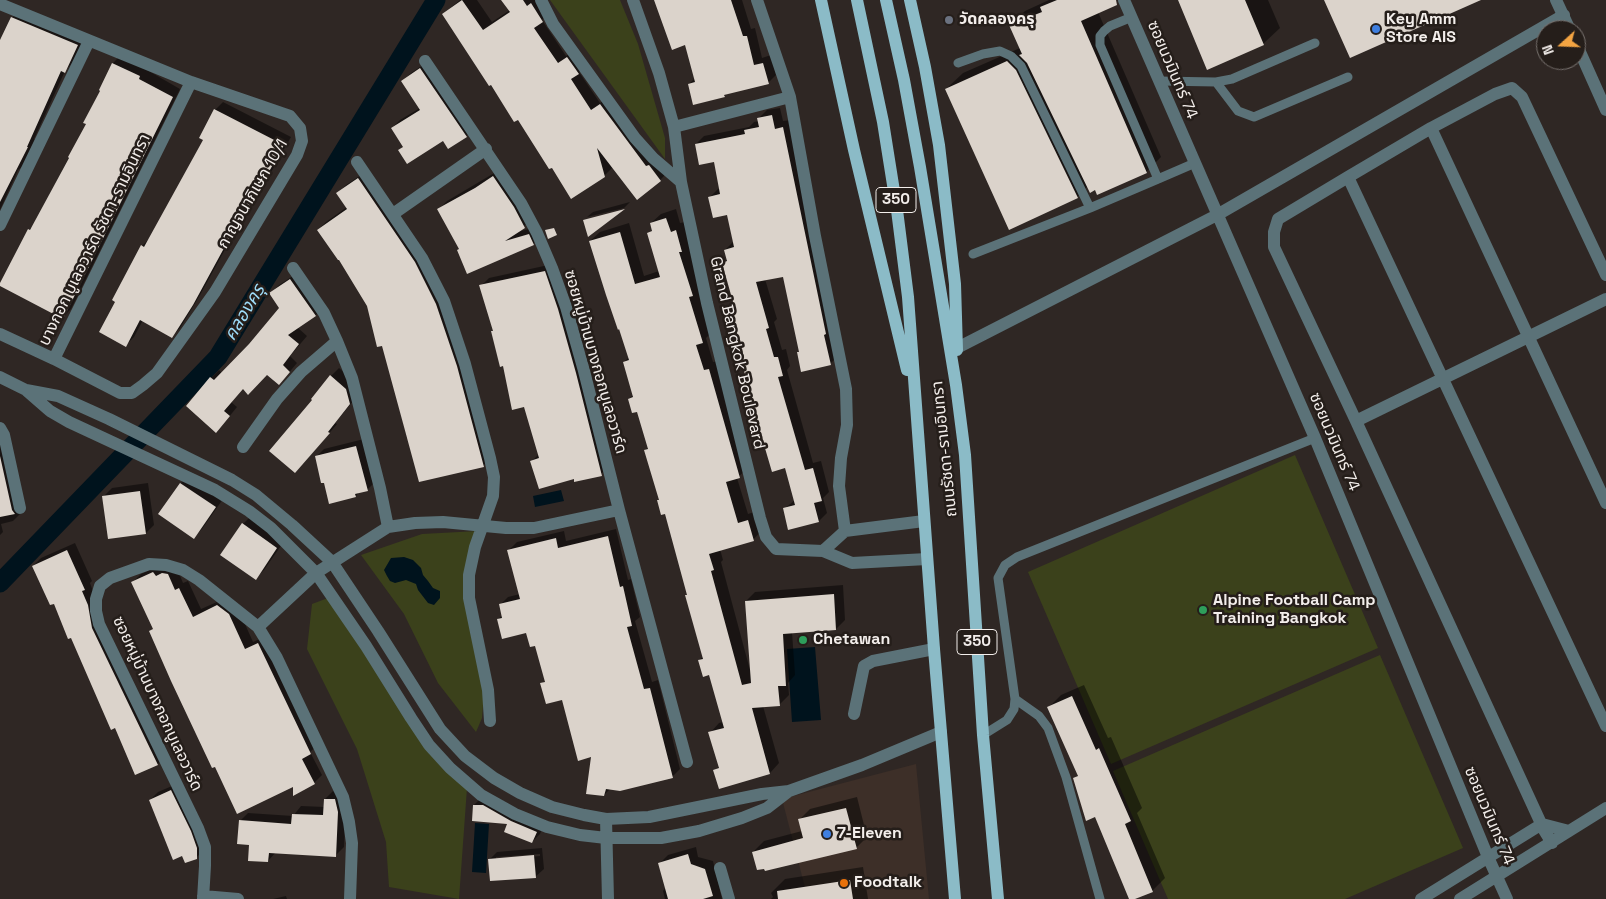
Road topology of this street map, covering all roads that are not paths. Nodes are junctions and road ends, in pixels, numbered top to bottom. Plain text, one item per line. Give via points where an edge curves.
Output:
1 (541, 0) edge
2 (633, 0) edge
3 (757, 0) edge
4 (821, 0) edge
5 (856, 0) edge
6 (886, 0) edge
7 (910, 0) edge
8 (1124, 0) edge
9 (1556, 0) edge
10 (0, 4) edge
11 (1564, 16) junction
12 (1132, 17) junction
13 (1566, 20) edge
14 (89, 41) junction
15 (1315, 43) dead end
16 (426, 61) dead end
17 (958, 63) dead end
18 (1586, 65) edge
19 (1348, 77) dead end
20 (1159, 81) junction
21 (191, 82) junction
22 (1216, 82) junction
23 (790, 97) junction
24 (1606, 110) edge
25 (674, 127) junction
26 (1431, 128) junction
27 (486, 149) junction
28 (357, 162) dead end
29 (1195, 163) junction
30 (1348, 177) junction
31 (1158, 179) junction
32 (681, 182) junction
33 (1090, 208) junction
34 (393, 214) junction
35 (1217, 215) junction
36 (0, 225) edge
37 (972, 254) dead end
38 (293, 268) dead end
39 (1606, 275) edge
40 (1606, 299) edge
41 (0, 334) edge
42 (1529, 336) junction
43 (337, 341) junction
44 (957, 348) junction
45 (54, 359) junction
46 (0, 377) edge
47 (1442, 380) junction
48 (956, 385) junction
49 (26, 390) junction
50 (915, 404) junction
51 (1356, 421) junction
52 (0, 428) edge
53 (1315, 438) junction
54 (243, 447) dead end
55 (1606, 502) edge
56 (20, 508) dead end
57 (619, 510) junction
58 (924, 521) junction
59 (483, 526) junction
60 (388, 527) junction
61 (844, 531) junction
62 (823, 551) junction
63 (927, 559) junction
64 (332, 562) junction
65 (316, 573) junction
66 (258, 627) junction
67 (934, 649) junction
68 (1015, 699) junction
69 (854, 714) dead end
70 (490, 720) dead end
71 (1606, 726) edge
72 (940, 732) junction
73 (983, 735) junction
74 (687, 762) dead end
75 (789, 791) junction
76 (1606, 808) edge
77 (606, 819) junction
78 (1542, 824) junction
79 (1568, 830) junction
80 (606, 838) junction
81 (1552, 843) junction
82 (1488, 857) junction
83 (720, 868) dead end
84 (1497, 876) junction
85 (202, 898) edge
86 (238, 899) edge
87 (350, 899) edge
88 (607, 899) edge
89 (729, 899) edge
90 (955, 899) edge
91 (998, 899) edge
92 (1100, 899) edge
93 (1421, 899) edge
94 (1460, 899) edge
95 (1508, 899) edge

1 - 32 street via 552,24 635,138
2 - 25 street, Grand Bangkok Boulevard
3 - 23 street
4 - 50 main road
5 - 50 main road, ถนนรัชดา-รามอินทรา / 350 via 884,122 897,210 908,297
6 - 48 main road, ถนนรัชดา-รามอินทรา / 350 via 920,167
7 - 44 main road via 926,67 939,145 955,284
8 - 12 street, ซอยนวมินทร์ 74
9 - 11 street
10 - 14 street, กาญจนาภิเษก 10/1
11 - 13 street
11 - 35 street
12 - 20 street, ซอยนวมินทร์ 74
12 - 31 lane via 1104,30 1100,45
14 - 21 street, กาญจนาภิเษก 10/1
14 - 36 street
15 - 22 lane via 1232,79
16 - 27 street, ซอยหมู่บ้านบางกอกบูเลอวาร์ด
17 - 33 lane via 982,54 1000,52 1011,56 1022,66
18 - 24 street
19 - 22 lane via 1254,117 1238,111
20 - 22 lane
20 - 29 street, ซอยนวมินทร์ 74
21 - 45 street, บางกอก บูเลอวาร์ด รัชดา-รามอินทรา
21 - 45 street, กาญจนาภิเษก 10/1 via 290,116 300,128 302,141 297,155 215,292 168,360 144,385 132,392 120,393
23 - 25 street
23 - 61 street via 846,389 847,425 839,486
25 - 32 street, Grand Bangkok Boulevard
26 - 30 street
26 - 39 street via 1512,88 1522,97
26 - 42 street
27 - 34 street
27 - 57 street, ซอยหมู่บ้านบางกอกบูเลอวาร์ด via 521,203 552,268 584,372
28 - 34 street
29 - 31 lane
29 - 35 street, ซอยนวมินทร์ 74
30 - 47 street
30 - 51 street via 1278,219 1274,248
31 - 33 lane
32 - 62 street, Grand Bangkok Boulevard via 718,350 766,537 776,549
33 - 37 lane
34 - 59 street via 422,258 444,300 465,364 494,477 493,496
35 - 44 street
35 - 53 street, ซอยนวมินทร์ 74
38 - 43 street via 324,313
40 - 42 street
41 - 45 street, บางกอก บูเลอวาร์ด รัชดา-รามอินทรา
42 - 47 street
42 - 55 street
43 - 54 street via 301,372 277,399
43 - 60 street via 354,386
44 - 48 main road
46 - 49 street
47 - 51 street
47 - 71 street
48 - 73 main road, ถนนรัชดา-รามอินทรา / 350 via 964,455
49 - 64 street via 58,396 232,480 292,524
49 - 65 street via 50,410 215,490 249,511
50 - 58 main road, ถนนรัชดา-รามอินทรา / 350
51 - 78 street
52 - 56 street
53 - 68 lane via 1005,565 998,578
53 - 82 street, ซอยนวมินทร์ 74
57 - 59 street via 534,528
57 - 74 street, ซอยหมู่บ้านบางกอกบูเลอวาร์ด
58 - 61 street
58 - 63 main road, ถนนรัชดา-รามอินทรา / 350
59 - 60 street via 443,522
59 - 70 street via 469,575 469,598 488,690
60 - 64 street
61 - 62 street
62 - 63 street, Grand Bangkok Boulevard via 852,563
63 - 67 main road, ถนนรัชดา-รามอินทรา / 350
64 - 65 street
64 - 77 street via 440,729 465,756 520,793 552,807
65 - 66 street
65 - 80 street via 429,745 450,768 481,795 515,814 547,827
66 - 85 street, ซอยหมู่บ้านบางกอกบูเลอวาร์ด via 199,580 166,564 149,564 110,578 100,586 96,599 99,624 205,847
66 - 87 street, ซอยหมู่บ้านบางกอกบูเลอวาร์ด via 343,797 352,843
67 - 69 street via 873,661 864,666
67 - 72 main road, ถนนรัชดา-รามอินทรา / 350
68 - 73 lane via 1014,709 1007,720
68 - 92 lane via 1039,716 1048,728 1066,778
72 - 75 street
72 - 90 main road, ถนนรัชดา-รามอินทรา / 350
73 - 91 main road, ถนนรัชดา-รามอินทรา / 350
75 - 77 street via 649,817
75 - 80 street via 762,810 699,831 661,838
76 - 79 street
77 - 80 street
78 - 79 street
78 - 81 street
78 - 82 street
79 - 81 street
80 - 88 street
81 - 84 street
82 - 84 street, ซอยนวมินทร์ 74
82 - 93 street
83 - 89 street
84 - 94 street
84 - 95 street, ซอยนวมินทร์ 74
85 - 86 street, ซอยหมู่บ้านบางกอกบูเลอวาร์ด

